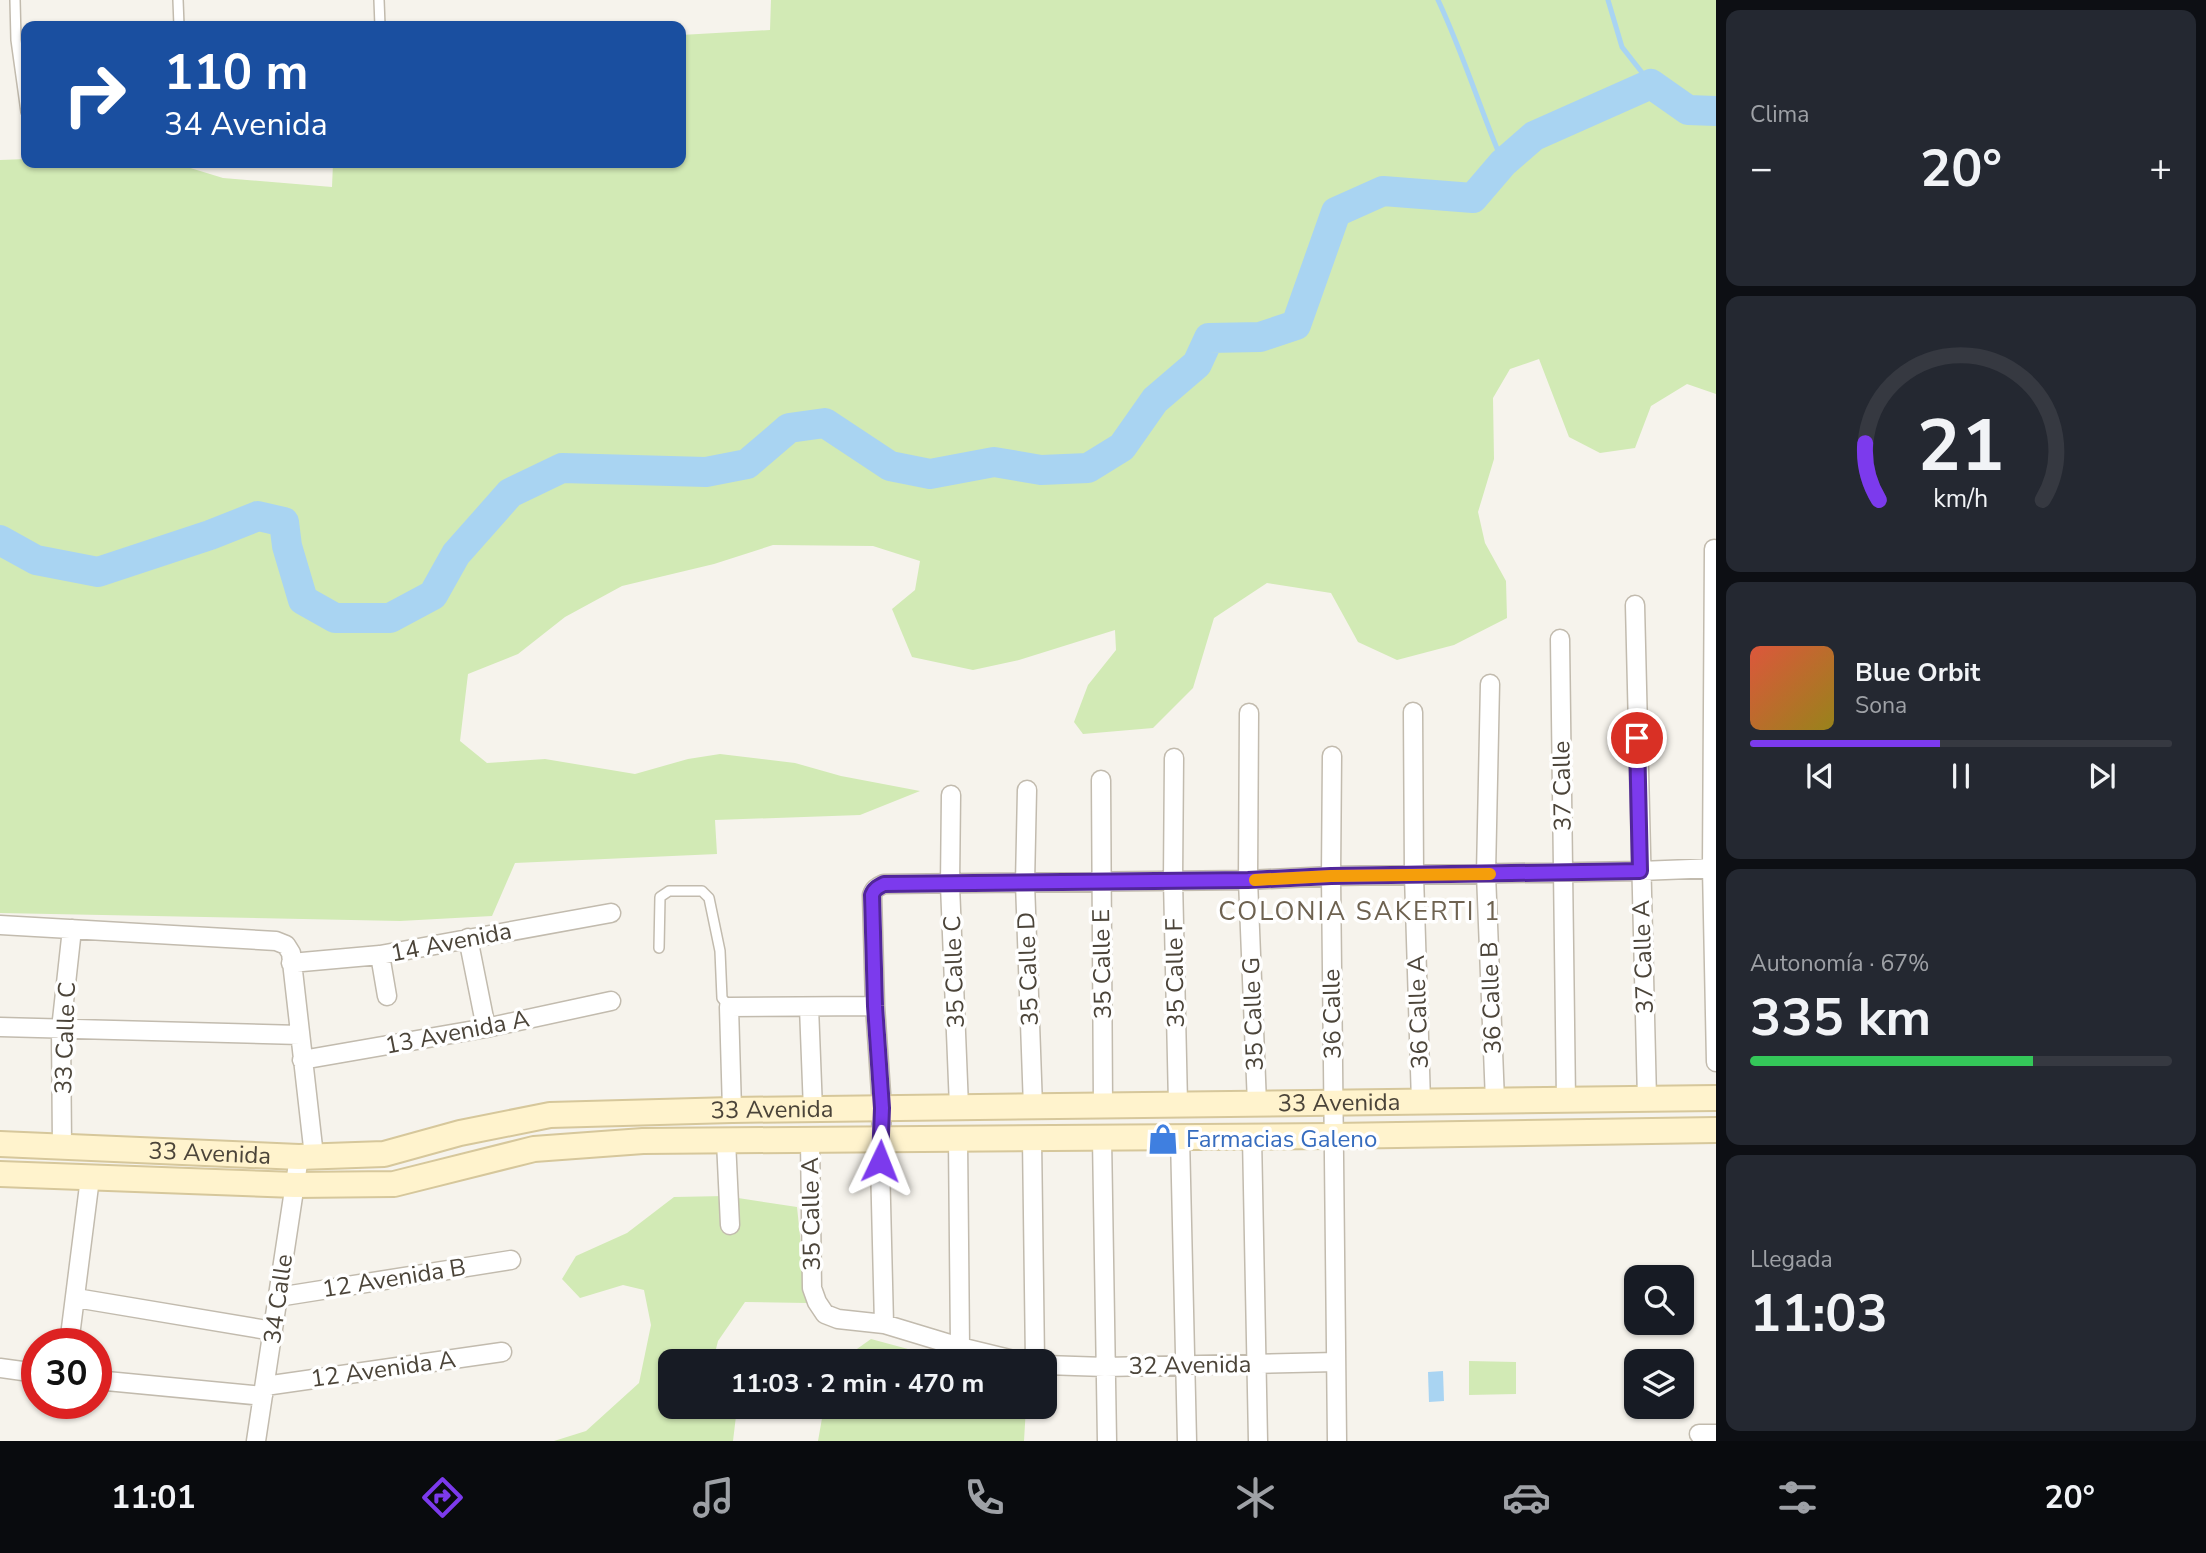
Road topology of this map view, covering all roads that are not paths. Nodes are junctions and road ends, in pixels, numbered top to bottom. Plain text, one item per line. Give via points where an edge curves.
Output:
1 (15, 0) edge
2 (178, 0) edge
3 (379, 0) edge
4 (179, 21) edge
5 (380, 21) edge
6 (21, 76) edge
7 (1714, 550) dead end
8 (1635, 606) dead end
9 (1560, 639) dead end
10 (1490, 684) dead end
11 (1413, 712) dead end
12 (1249, 713) dead end
13 (1332, 756) dead end
14 (1174, 758) dead end
15 (1101, 780) dead end
16 (1027, 790) dead end
17 (951, 795) dead end
18 (1714, 868) edge
19 (1640, 871) junction
20 (1563, 872) junction
21 (1486, 874) junction
22 (1414, 875) junction
23 (1331, 876) junction
24 (1173, 880) junction
25 (1248, 880) junction
26 (1101, 881) junction
27 (1025, 883) junction
28 (950, 885) junction
29 (611, 913) dead end
30 (0, 925) edge
31 (72, 929) junction
32 (468, 938) junction
33 (659, 948) dead end
34 (380, 955) junction
35 (291, 963) junction
36 (387, 996) dead end
37 (611, 1001) dead end
38 (875, 1006) junction
39 (729, 1007) junction
40 (808, 1007) junction
41 (0, 1027) edge
42 (486, 1028) junction
43 (61, 1029) junction
44 (300, 1035) junction
45 (302, 1060) junction
46 (1716, 1062) edge
47 (1716, 1098) edge
48 (1647, 1099) junction
49 (1566, 1100) junction
50 (1495, 1101) junction
51 (1421, 1102) junction
52 (1334, 1103) junction
53 (1178, 1104) junction
54 (1257, 1104) junction
55 (1103, 1106) junction
56 (1033, 1107) junction
57 (882, 1108) junction
58 (959, 1108) junction
59 (732, 1110) junction
60 (813, 1110) junction
61 (1716, 1130) edge
62 (1333, 1136) junction
63 (1180, 1137) junction
64 (1252, 1137) junction
65 (1102, 1138) junction
66 (958, 1139) junction
67 (1032, 1139) junction
68 (810, 1140) junction
69 (881, 1140) junction
70 (726, 1141) junction
71 (0, 1144) edge
72 (62, 1147) junction
73 (306, 1157) junction
74 (0, 1174) edge
75 (90, 1178) junction
76 (295, 1185) junction
77 (730, 1225) dead end
78 (511, 1260) dead end
79 (278, 1297) junction
80 (76, 1298) junction
81 (884, 1324) junction
82 (71, 1328) edge
83 (273, 1331) junction
84 (960, 1347) junction
85 (968, 1349) edge
86 (1035, 1349) edge
87 (502, 1352) dead end
88 (1336, 1362) junction
89 (1256, 1364) junction
90 (1057, 1365) edge
91 (1185, 1365) junction
92 (1105, 1367) junction
93 (0, 1368) edge
94 (21, 1371) edge
95 (112, 1381) edge
96 (264, 1391) junction
97 (256, 1441) edge
98 (1107, 1441) edge
99 (1187, 1441) edge
100 (1258, 1441) edge
101 (1337, 1441) edge

1 - 6 lane
2 - 4 lane
3 - 5 lane
7 - 18 street
8 - 19 street, 37 Calle A
9 - 20 street, 37 Calle
10 - 21 street, 36 Calle B
11 - 22 street, 36 Calle A
12 - 25 street, 35 Calle G
13 - 23 street, 36 Calle
14 - 24 street, 35 Calle F
15 - 26 street, 35 Calle E
16 - 27 street, 35 Calle D
17 - 28 street, 35 Calle C
18 - 19 street
18 - 46 street
19 - 20 street
19 - 48 street, 37 Calle A
20 - 21 street
20 - 49 street, 37 Calle
21 - 22 street
21 - 50 street, 36 Calle B
22 - 23 street
22 - 51 street, 36 Calle A
23 - 25 street
23 - 52 street, 36 Calle
24 - 25 street
24 - 26 street
24 - 53 street, 35 Calle F
25 - 54 street, 35 Calle G
26 - 27 street
26 - 55 street, 35 Calle E
27 - 28 street
27 - 56 street, 35 Calle D
28 - 38 street via 884,884 874,890
28 - 58 street, 35 Calle C
29 - 32 street, 14 Avenida
30 - 31 street
31 - 35 street, 34 Calle via 276,941 286,945
31 - 43 street, 33 Calle C
32 - 34 street, 14 Avenida
32 - 42 street
33 - 39 lane via 660,897 669,891 702,891 712,904 722,998
34 - 35 street, 14 Avenida
34 - 36 street
35 - 44 street, 34 Calle
37 - 42 street, 13 Avenida A
38 - 40 street
38 - 57 street
39 - 40 street
39 - 59 street
40 - 60 street
41 - 43 street
42 - 45 street, 13 Avenida A
43 - 44 street
43 - 72 street, 33 Calle C
44 - 45 street, 34 Calle
45 - 73 street, 34 Calle
47 - 48 street, 33 Avenida
48 - 49 street, 33 Avenida
49 - 50 street, 33 Avenida
50 - 51 street, 33 Avenida
51 - 52 street, 33 Avenida
52 - 54 street, 33 Avenida
52 - 62 street, 36 Calle
53 - 54 street, 33 Avenida
53 - 55 street, 33 Avenida
55 - 56 street, 33 Avenida
56 - 58 street, 33 Avenida
57 - 58 street, 33 Avenida
57 - 60 street, 33 Avenida
57 - 69 street
59 - 60 street, 33 Avenida
59 - 73 street, 33 Avenida via 550,1115 384,1154
61 - 62 street, 33 Avenida
62 - 64 street, 33 Avenida
62 - 88 street, 36 Calle
63 - 64 street, 33 Avenida
63 - 65 street, 33 Avenida
63 - 91 street
64 - 89 street
65 - 67 street, 33 Avenida
65 - 92 street
66 - 67 street, 33 Avenida
66 - 69 street, 33 Avenida
66 - 84 street
67 - 86 street
68 - 69 street, 33 Avenida
68 - 70 street, 33 Avenida
68 - 81 street, 35 Calle A via 812,1287 817,1302 825,1314 838,1319
69 - 81 street
70 - 76 street, 33 Avenida via 534,1149 394,1184
70 - 77 street
71 - 72 street, 33 Avenida
72 - 73 street, 33 Avenida
73 - 76 street, 34 Calle
74 - 75 street, 33 Avenida
75 - 76 street, 33 Avenida
75 - 80 street
76 - 79 street, 34 Calle
78 - 79 street, 12 Avenida B
79 - 83 street, 34 Calle
80 - 82 street
80 - 83 street
81 - 84 street
83 - 96 street, 34 Calle
84 - 85 street
87 - 96 street, 12 Avenida A
88 - 89 street, 32 Avenida
88 - 101 street, 36 Calle
89 - 91 street, 32 Avenida
89 - 100 street
90 - 92 street, 32 Avenida
91 - 92 street, 32 Avenida
91 - 99 street
92 - 98 street
93 - 94 street
95 - 96 street, 12 Avenida A
96 - 97 street, 34 Calle

